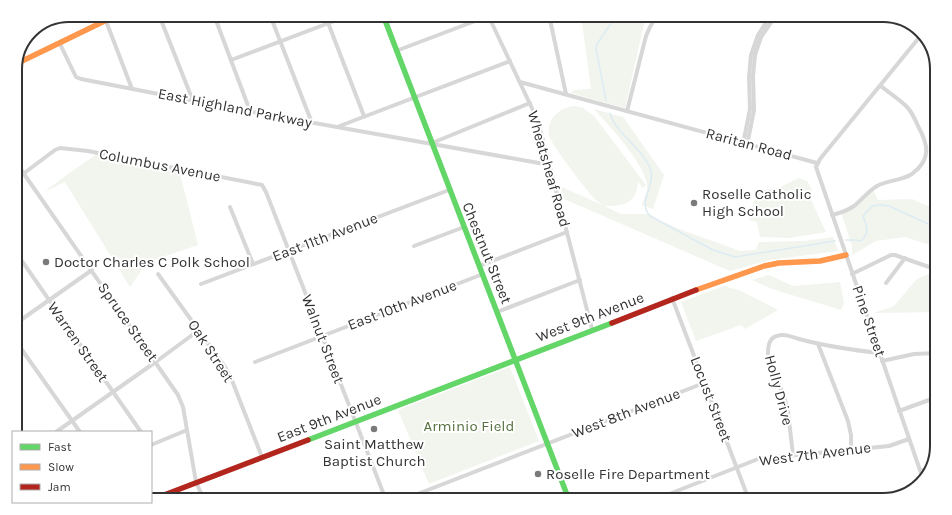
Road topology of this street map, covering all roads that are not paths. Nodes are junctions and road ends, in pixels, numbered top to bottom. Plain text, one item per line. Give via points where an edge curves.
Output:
1 (104, 22) edge
2 (106, 22) edge
3 (162, 22) edge
4 (217, 22) edge
5 (273, 22) edge
6 (386, 22) edge
7 (471, 22) edge
8 (492, 22) edge
9 (551, 22) edge
10 (653, 22) edge
11 (767, 22) edge
12 (771, 22) edge
13 (328, 23) joint
14 (918, 39) edge
15 (281, 42) junction
16 (60, 44) junction
17 (396, 51) junction
18 (23, 60) edge
19 (231, 60) junction
20 (510, 61) junction
21 (520, 82) junction
22 (881, 86) junction
23 (132, 89) junction
24 (566, 94) junction
25 (414, 97) junction
26 (193, 101) junction
27 (530, 103) junction
28 (626, 111) junction
29 (250, 112) junction
30 (364, 116) junction
31 (312, 123) junction
32 (337, 127) junction
33 (431, 143) junction
34 (745, 143) junction
35 (817, 163) junction
36 (550, 165) junction
37 (22, 171) edge
38 (24, 174) junction
39 (254, 183) joint
40 (449, 190) junction
41 (230, 207) dead end
42 (832, 215) junction
43 (464, 227) junction
44 (567, 232) junction
45 (414, 246) dead end
46 (288, 250) junction
47 (846, 255) junction
48 (905, 258) junction
49 (22, 261) edge
50 (253, 264) junction
51 (479, 266) junction
52 (930, 267) dead end
53 (92, 270) junction
54 (158, 274) dead end
55 (482, 274) junction
56 (852, 274) junction
57 (580, 280) junction
58 (886, 283) dead end
59 (201, 284) dead end
60 (672, 298) junction
61 (49, 300) junction
62 (497, 312) junction
63 (22, 319) edge
64 (592, 329) junction
65 (199, 330) junction
66 (322, 336) junction
67 (818, 344) junction
68 (22, 350) edge
69 (879, 353) junction
70 (930, 353) edge
71 (516, 359) junction
72 (882, 361) junction
73 (156, 362) junction
74 (255, 362) dead end
75 (704, 383) junction
76 (113, 392) junction
77 (930, 399) edge
78 (899, 410) junction
79 (72, 421) junction
80 (355, 421) junction
81 (187, 430) junction
82 (57, 431) edge
83 (79, 431) edge
84 (140, 431) edge
85 (910, 439) junction
86 (152, 444) edge
87 (547, 444) junction
88 (851, 450) junction
89 (793, 455) junction
90 (262, 456) junction
91 (737, 468) junction
92 (921, 471) edge
93 (196, 482) junction
94 (168, 493) edge
95 (201, 493) edge
96 (383, 493) edge
97 (420, 493) edge
98 (566, 493) edge
99 (672, 493) edge
100 (747, 493) edge

1 - 16 street
2 - 23 street
3 - 26 street
4 - 19 street
5 - 15 street
6 - 17 street, Chestnut Street
7 - 17 street
8 - 20 street, Wheatsheaf Road
9 - 24 street
10 - 28 street via 646,36
11 - 34 street via 758,35 751,55 750,109
12 - 34 street via 761,37 755,56 754,110 748,140
13 - 15 street
13 - 30 street
14 - 22 street
15 - 19 street
15 - 31 street
16 - 18 street
16 - 23 street, East Highland Parkway via 76,77
17 - 25 street, Chestnut Street
19 - 29 street
20 - 21 street, Wheatsheaf Road
20 - 25 street
21 - 24 street, Raritan Road
21 - 27 street, Wheatsheaf Road
22 - 35 street
22 - 42 street via 913,116 927,147 922,162 911,174 873,188 855,206
23 - 26 street, East Highland Parkway
24 - 28 street, Raritan Road
25 - 30 street
25 - 33 street, Chestnut Street
26 - 29 street, East Highland Parkway
27 - 33 street
27 - 36 street, Wheatsheaf Road via 538,120
28 - 34 street, Raritan Road
29 - 31 street, East Highland Parkway
30 - 32 street
31 - 32 street, East Highland Parkway
32 - 33 street, East Highland Parkway
33 - 36 street, East Highland Parkway
33 - 40 street, Chestnut Street
34 - 35 street, Raritan Road
35 - 42 street, Pine Street via 817,172
36 - 44 street, Wheatsheaf Road
37 - 38 street, Spruce Street
38 - 39 street, Columbus Avenue via 55,150 66,148
38 - 53 street, Spruce Street
39 - 46 street, Walnut Street via 262,185 266,192
40 - 43 street, Chestnut Street
40 - 46 street, East 11th Avenue
41 - 50 street
42 - 47 street, Pine Street
43 - 45 street
43 - 51 street, Chestnut Street
44 - 51 street
44 - 57 street, Wheatsheaf Road
46 - 50 street, East 11th Avenue
46 - 66 street, Walnut Street
47 - 56 street, Pine Street
47 - 60 street, West 9th Avenue via 825,260 779,262
48 - 52 street
48 - 56 street via 891,254
48 - 58 street
49 - 61 street, Warren Street
50 - 59 street, East 11th Avenue
51 - 55 street, Chestnut Street
53 - 61 street
53 - 73 street, Spruce Street
54 - 65 street, Oak Street
55 - 62 street, Chestnut Street
55 - 66 street, East 10th Avenue
56 - 69 street, Pine Street
57 - 62 street
57 - 64 street, Wheatsheaf Road
60 - 64 street, West 9th Avenue
60 - 75 street, Locust Street
61 - 63 street
61 - 76 street, Warren Street
62 - 71 street, Chestnut Street
64 - 71 street, West 9th Avenue
65 - 73 street
65 - 90 street, Oak Street via 231,378
66 - 74 street, East 10th Avenue
66 - 80 street, Walnut Street
67 - 69 street, Holly Drive
67 - 88 street via 848,421
67 - 89 street, Holly Drive via 783,335 774,338 769,344 769,357 788,412
68 - 79 street
69 - 72 street, Pine Street
70 - 72 street
71 - 80 street, East 9th Avenue
71 - 87 street, Chestnut Street
72 - 78 street, Pine Street
73 - 76 street
73 - 81 street, Spruce Street via 178,395
75 - 87 street, West 8th Avenue
75 - 91 street, Locust Street
76 - 79 street
76 - 84 street, Warren Street
77 - 78 street
78 - 85 street, Pine Street
79 - 82 street
79 - 83 street
80 - 90 street, East 9th Avenue
80 - 96 street, Walnut Street
81 - 86 street
81 - 93 street, Spruce Street
85 - 88 street, West 7th Avenue via 889,446
85 - 92 street, Pine Street
87 - 97 street, West 8th Avenue
87 - 98 street, Chestnut Street
88 - 89 street, West 7th Avenue
89 - 91 street, West 7th Avenue via 758,459
90 - 93 street, East 9th Avenue
91 - 99 street, West 7th Avenue
91 - 100 street, Locust Street
93 - 94 street, East 9th Avenue
93 - 95 street, Spruce Street

